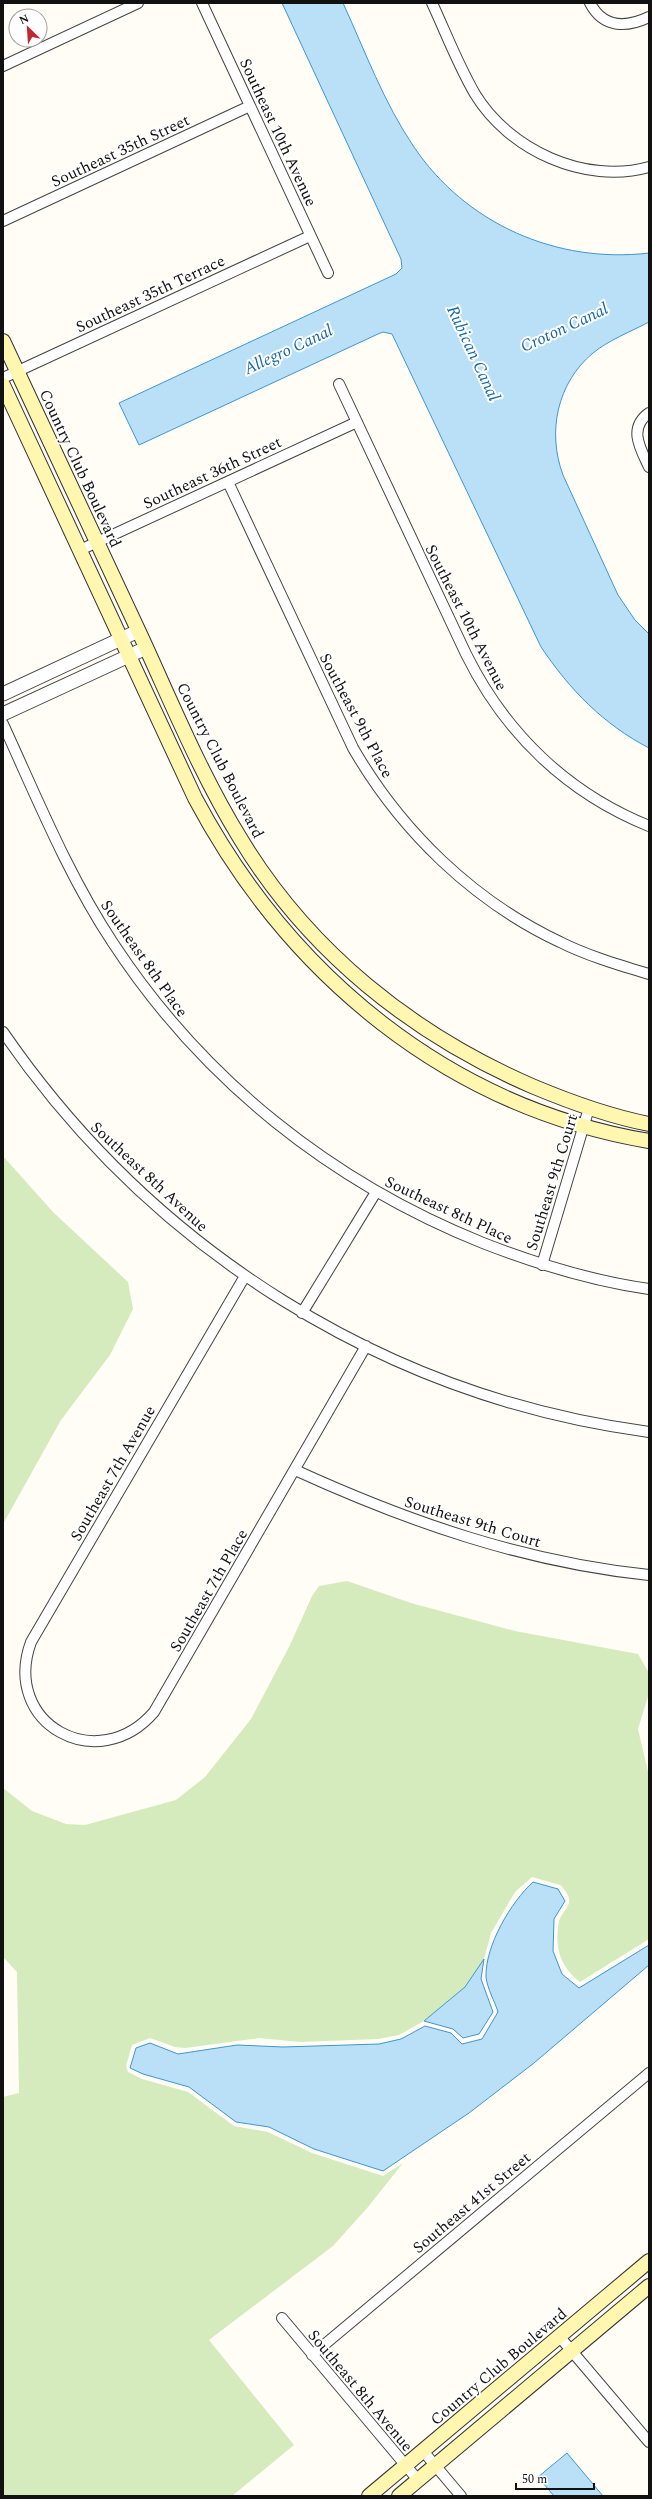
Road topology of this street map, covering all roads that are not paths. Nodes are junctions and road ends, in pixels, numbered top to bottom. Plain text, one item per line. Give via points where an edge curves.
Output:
1 (138, 3) edge
2 (202, 3) edge
3 (432, 3) edge
4 (590, 3) edge
5 (649, 17) edge
6 (3, 66) edge
7 (250, 106) junction
8 (649, 167) edge
9 (3, 221) edge
10 (310, 236) junction
11 (328, 273) dead end
12 (3, 341) edge
13 (17, 372) junction
14 (3, 378) edge
15 (339, 384) dead end
16 (3, 385) edge
17 (649, 413) edge
18 (357, 422) junction
19 (649, 467) edge
20 (228, 482) junction
21 (97, 542) junction
22 (80, 550) junction
23 (138, 631) junction
24 (121, 639) junction
25 (146, 648) junction
26 (129, 655) junction
27 (3, 694) edge
28 (3, 714) edge
29 (3, 724) edge
30 (649, 826) edge
31 (649, 974) edge
32 (3, 1032) edge
33 (589, 1108) junction
34 (649, 1124) edge
35 (583, 1127) junction
36 (649, 1142) edge
37 (376, 1192) junction
38 (542, 1264) junction
39 (245, 1276) junction
40 (649, 1289) edge
41 (302, 1313) junction
42 (366, 1346) junction
43 (649, 1432) edge
44 (295, 1470) junction
45 (649, 1575) edge
46 (28, 1692) joint
47 (649, 2073) edge
48 (649, 2261) edge
49 (649, 2286) edge
50 (282, 2318) dead end
51 (559, 2336) junction
52 (571, 2351) junction
53 (312, 2355) junction
54 (649, 2442) edge
55 (423, 2451) junction
56 (405, 2465) junction
57 (435, 2466) junction
58 (418, 2480) junction
59 (368, 2496) edge
60 (399, 2496) edge
61 (461, 2496) edge

1 - 6 street
2 - 7 street, Southeast 10th Avenue
3 - 8 street via 469,82 483,105 515,137 553,159 580,168 608,171
4 - 5 street via 596,13 608,22 628,25
7 - 9 street, Southeast 35th Street
7 - 10 street, Southeast 10th Avenue
10 - 11 street, Southeast 10th Avenue
10 - 13 street, Southeast 35th Terrace
12 - 13 main road, Country Club Boulevard
13 - 14 street, Southeast 35th Terrace
13 - 21 main road, Country Club Boulevard
15 - 18 street, Southeast 10th Avenue
16 - 22 main road
17 - 19 street via 640,422 636,436
18 - 20 street, Southeast 36th Street
18 - 30 street, Southeast 10th Avenue via 479,682 499,712 530,747 571,783 609,807
20 - 21 street, Southeast 36th Street
20 - 31 street, Southeast 9th Place via 353,748 370,777 397,813 419,838 470,885 528,925 578,950
21 - 22 street, Southeast 36th Street
21 - 23 main road, Country Club Boulevard
22 - 24 main road
23 - 24 street
23 - 25 main road, Country Club Boulevard
24 - 26 main road
24 - 27 street
25 - 26 street
25 - 33 main road, Country Club Boulevard via 196,755 241,840 279,895 329,952 384,1000 451,1047 488,1067
26 - 28 street
26 - 35 main road via 209,824 259,900 315,965 391,1030 451,1069 524,1105
29 - 37 street, Southeast 8th Place via 86,900 112,942 159,1007 208,1063 275,1123 306,1147
32 - 39 street, Southeast 8th Avenue via 58,1107 95,1148 179,1226
33 - 34 main road, Country Club Boulevard
33 - 35 street, Southeast 9th Court
35 - 36 main road
35 - 38 street, Southeast 9th Court
37 - 38 street, Southeast 8th Place via 454,1231
37 - 41 street
38 - 40 street, Southeast 8th Place via 596,1279
39 - 41 street, Southeast 8th Avenue
39 - 46 street, Southeast 7th Avenue via 31,1642 25,1666
41 - 42 street, Southeast 8th Avenue
42 - 43 street via 426,1374 530,1409 582,1422
42 - 44 street, Southeast 7th Place
44 - 45 street, Southeast 9th Court via 408,1519 461,1537 568,1564
44 - 46 street, Southeast 7th Place via 154,1712 144,1724 117,1739 95,1742 75,1740 51,1726 41,1716
47 - 53 street, Southeast 41st Street
48 - 51 main road, Country Club Boulevard
49 - 52 main road
50 - 53 street, Southeast 8th Avenue
51 - 52 street
51 - 55 main road, Country Club Boulevard
52 - 54 street
52 - 57 main road
53 - 56 street, Southeast 8th Avenue
55 - 56 main road, Country Club Boulevard
55 - 57 street, Southeast 8th Avenue
56 - 58 street, Southeast 8th Avenue
56 - 59 main road, Country Club Boulevard
57 - 58 main road
57 - 61 street, Southeast 8th Avenue
58 - 60 main road

